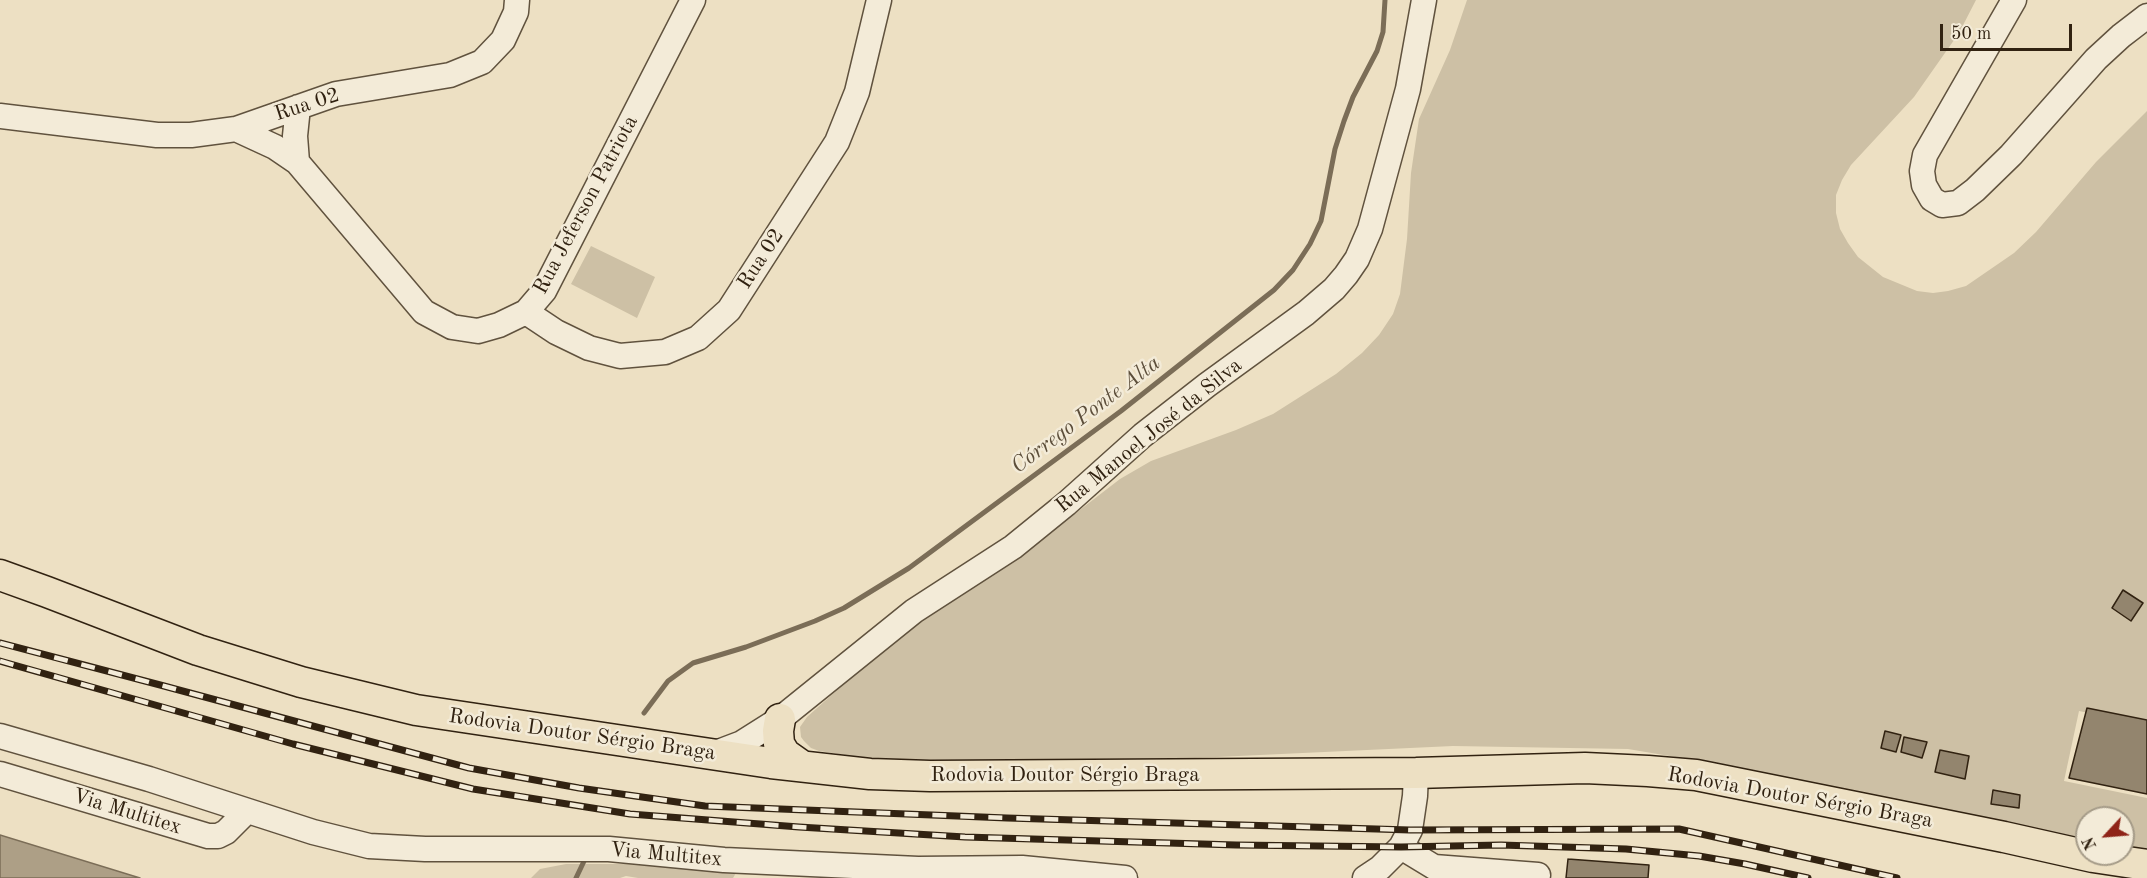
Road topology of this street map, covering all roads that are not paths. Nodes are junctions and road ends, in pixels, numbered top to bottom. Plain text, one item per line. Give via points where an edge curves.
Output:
1 (517, 0) edge
2 (693, 0) edge
3 (879, 0) edge
4 (1424, 0) edge
5 (2014, 0) edge
6 (2147, 16) edge
7 (298, 107) junction
8 (0, 116) edge
9 (236, 129) junction
10 (297, 162) junction
11 (525, 312) junction
12 (0, 576) edge
13 (0, 597) edge
14 (146, 631) junction
15 (780, 719) junction
16 (0, 735) edge
17 (713, 754) junction
18 (802, 766) junction
19 (1416, 773) junction
20 (0, 774) edge
21 (247, 811) junction
22 (1401, 848) junction
23 (2147, 865) edge
24 (1538, 875) dead end
25 (1125, 878) edge
26 (1365, 878) edge

1 - 7 street, Rua 02 via 504,40 482,62 450,75 336,94
2 - 11 street, Rua Jeferson Patriota via 544,291
3 - 11 street, Rua 02 via 857,92 837,142 729,310 698,338 664,352 620,356 589,348
4 - 15 street, Rua Manoel José da Silva via 1408,89 1380,198 1357,259 1346,275 1306,313 1143,435 1013,547 914,611
5 - 6 street via 1925,155 1923,180 1939,204 1958,203 1976,190 2096,59
7 - 9 street, Rua 02
7 - 10 street
8 - 9 street via 157,135
9 - 10 street, Rua Jeferson Patriota
10 - 11 street, Rua Jeferson Patriota via 424,312 452,327 478,331
12 - 14 main road, Rodovia Doutor Sérgio Braga
13 - 14 main road
14 - 17 main road, Rodovia Doutor Sérgio Braga via 301,682 416,710
15 - 17 street, Rua Manoel José da Silva via 742,743
15 - 18 main road via 779,744 785,754
16 - 21 street, Via Multitex
17 - 18 main road, Rodovia Doutor Sérgio Braga
18 - 19 main road, Rodovia Doutor Sérgio Braga via 930,776
19 - 22 street via 1410,830
19 - 23 main road, Rodovia Doutor Sérgio Braga via 1585,768 1696,775
20 - 21 street, Via Multitex via 208,836 226,832
21 - 25 street, Via Multitex via 369,846 609,849 724,860 918,869 1022,868
22 - 24 street via 1434,867
22 - 26 street

